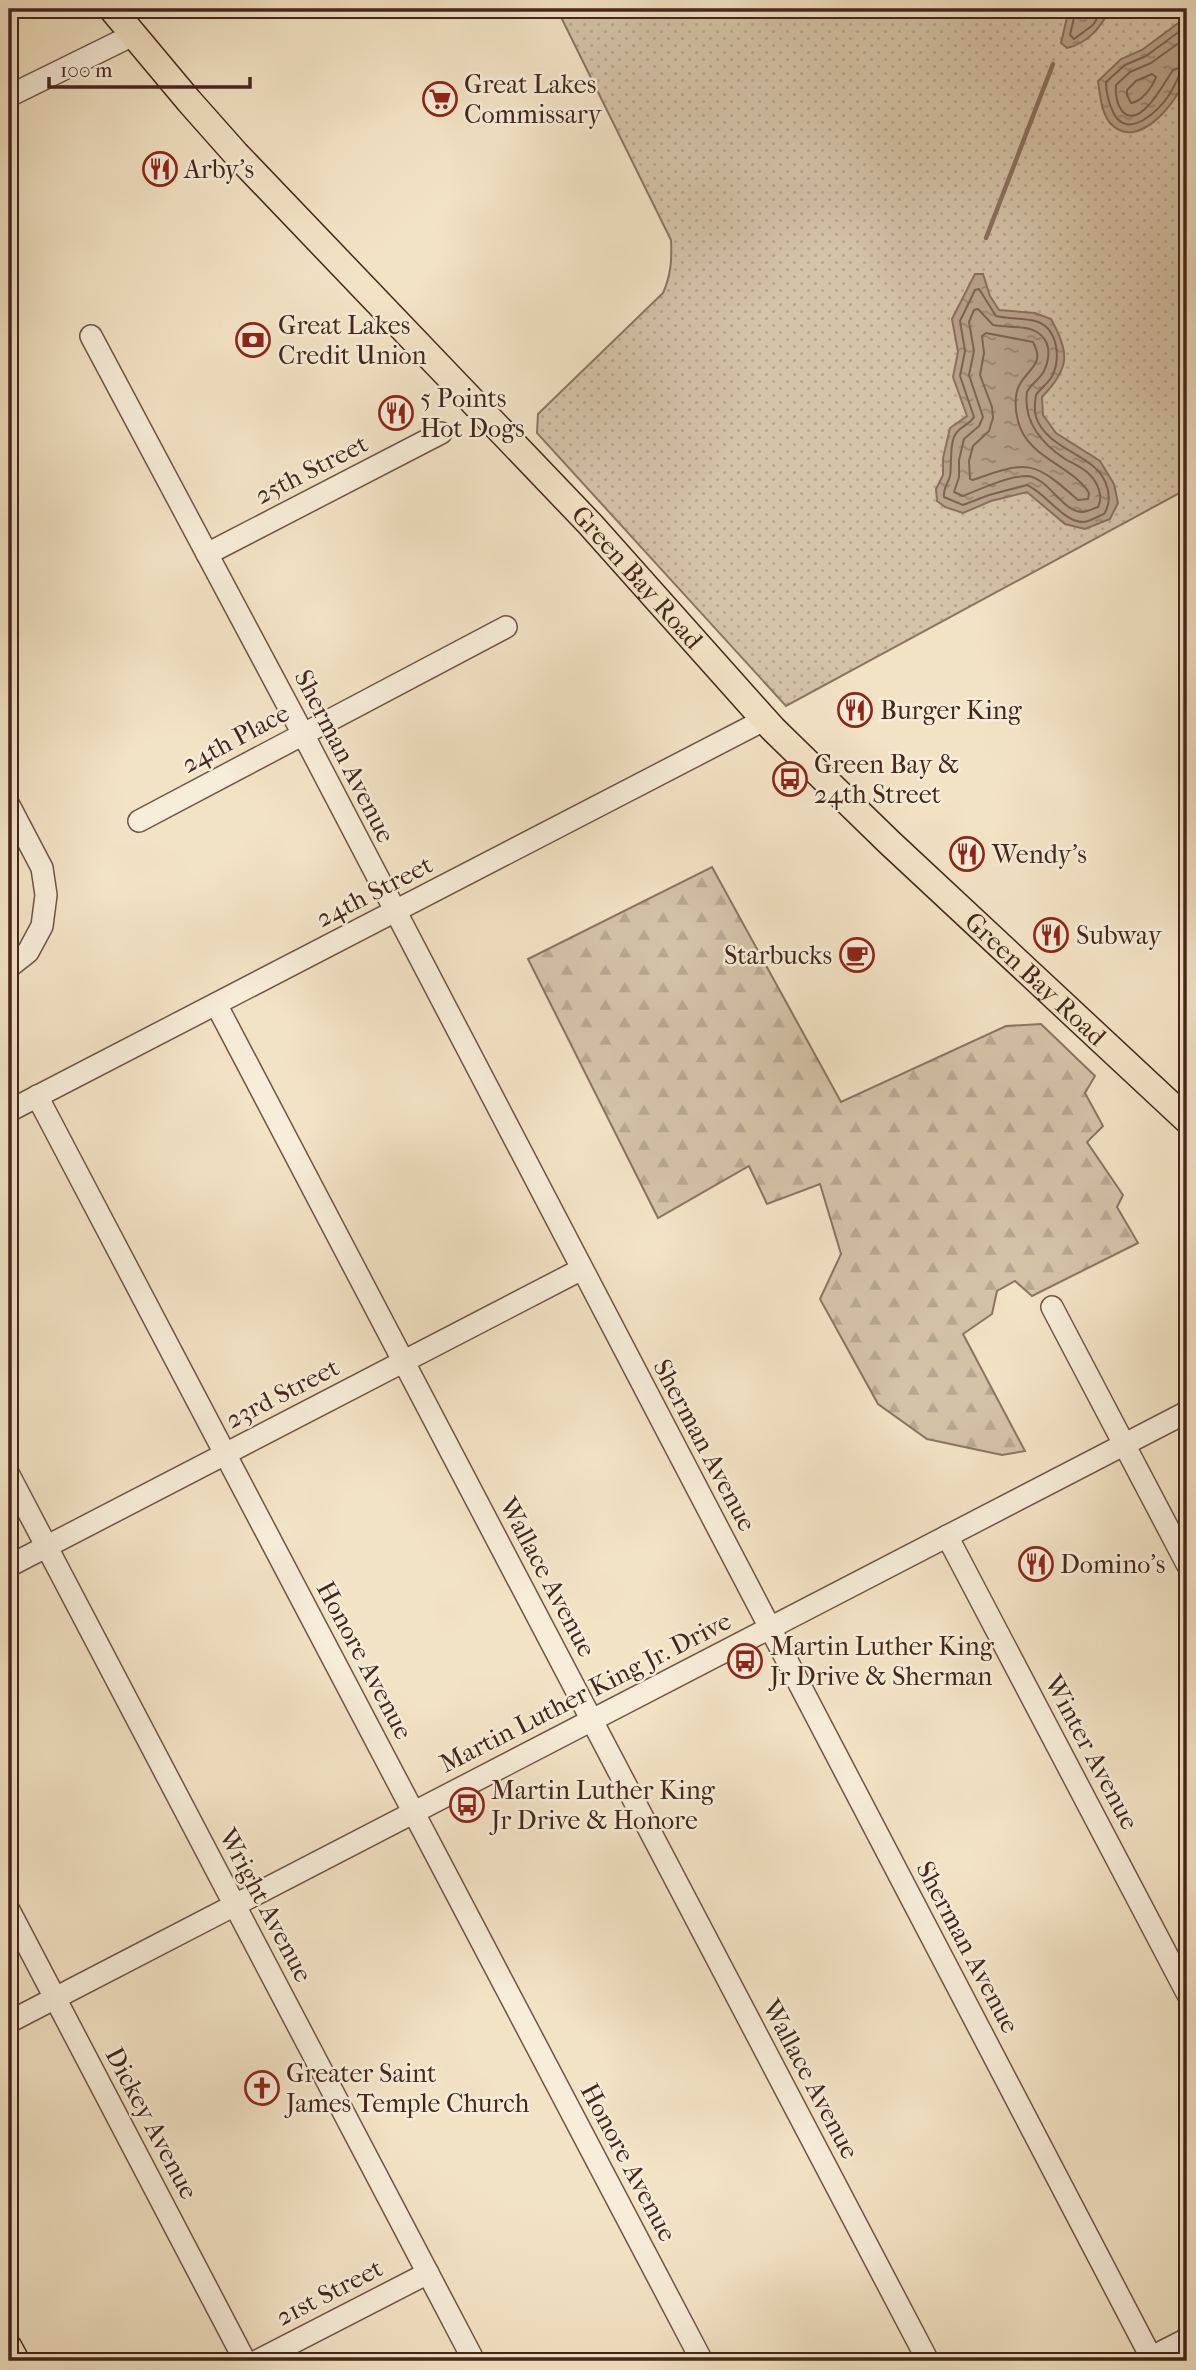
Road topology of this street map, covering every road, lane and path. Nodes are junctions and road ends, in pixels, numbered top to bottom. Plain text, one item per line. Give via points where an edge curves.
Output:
1 (112, 9) edge
2 (133, 34) junction
3 (13, 87) edge
4 (91, 336) dead end
5 (441, 433) dead end
6 (207, 554) junction
7 (506, 626) dead end
8 (764, 720) junction
9 (303, 734) junction
10 (9, 804) edge
11 (139, 821) dead end
12 (394, 911) junction
13 (9, 967) edge
14 (216, 1004) junction
15 (37, 1097) junction
16 (9, 1111) edge
17 (1187, 1120) edge
18 (582, 1269) junction
19 (1052, 1307) dead end
20 (403, 1362) junction
21 (1187, 1412) edge
22 (1125, 1444) junction
23 (225, 1454) junction
24 (9, 1475) edge
25 (947, 1536) junction
26 (46, 1547) junction
27 (1187, 1564) edge
28 (9, 1566) edge
29 (769, 1628) junction
30 (592, 1720) junction
31 (413, 1812) junction
32 (234, 1905) junction
33 (9, 1910) edge
34 (1187, 1993) edge
35 (55, 1998) junction
36 (9, 2022) edge
37 (428, 2273) junction
38 (1187, 2339) edge
39 (9, 2348) edge
40 (1150, 2360) edge
41 (16, 2361) edge
42 (245, 2361) edge
43 (257, 2361) edge
44 (474, 2361) edge
45 (702, 2361) edge
46 (928, 2361) edge

1 - 2 main road, Green Bay Road
2 - 3 street
2 - 8 main road, Green Bay Road via 236,154 590,524
4 - 6 street, Sherman Avenue
5 - 6 street, 25th Street
6 - 9 street, Sherman Avenue
7 - 9 street, 24th Place
8 - 12 street, 24th Street
8 - 17 main road, Green Bay Road
9 - 11 street, 24th Place
9 - 12 street, Sherman Avenue
10 - 13 street via 42,868 46,895 42,926 28,951
12 - 14 street, 24th Street
12 - 18 street, Sherman Avenue
14 - 15 street, 24th Street
14 - 20 street, Wallace Avenue
15 - 16 street, 24th Street
15 - 23 street, Honore Avenue
18 - 20 street, 23rd Street
18 - 29 street, Sherman Avenue
19 - 22 street
20 - 23 street, 23rd Street
20 - 30 street, Wallace Avenue
21 - 22 street, Martin Luther King Jr. Drive
22 - 25 street, Martin Luther King Jr. Drive
22 - 27 street
23 - 26 street, 23rd Street
23 - 31 street, Honore Avenue
24 - 26 street, Wright Avenue
25 - 29 street, Martin Luther King Jr. Drive
25 - 34 street, Winter Avenue
26 - 28 street, 23rd Street
26 - 32 street, Wright Avenue
29 - 30 street, Martin Luther King Jr. Drive
29 - 40 street, Sherman Avenue
30 - 31 street, Martin Luther King Jr. Drive
30 - 46 street, Wallace Avenue
31 - 32 street, Martin Luther King Jr. Drive
31 - 45 street, Honore Avenue
32 - 35 street, Martin Luther King Jr. Drive
32 - 37 street, Wright Avenue
33 - 35 street, Dickey Avenue
35 - 36 street, Martin Luther King Jr. Drive
35 - 42 street, Dickey Avenue
37 - 43 street, 21st Street
37 - 44 street, Wright Avenue
38 - 40 street
39 - 41 main road

